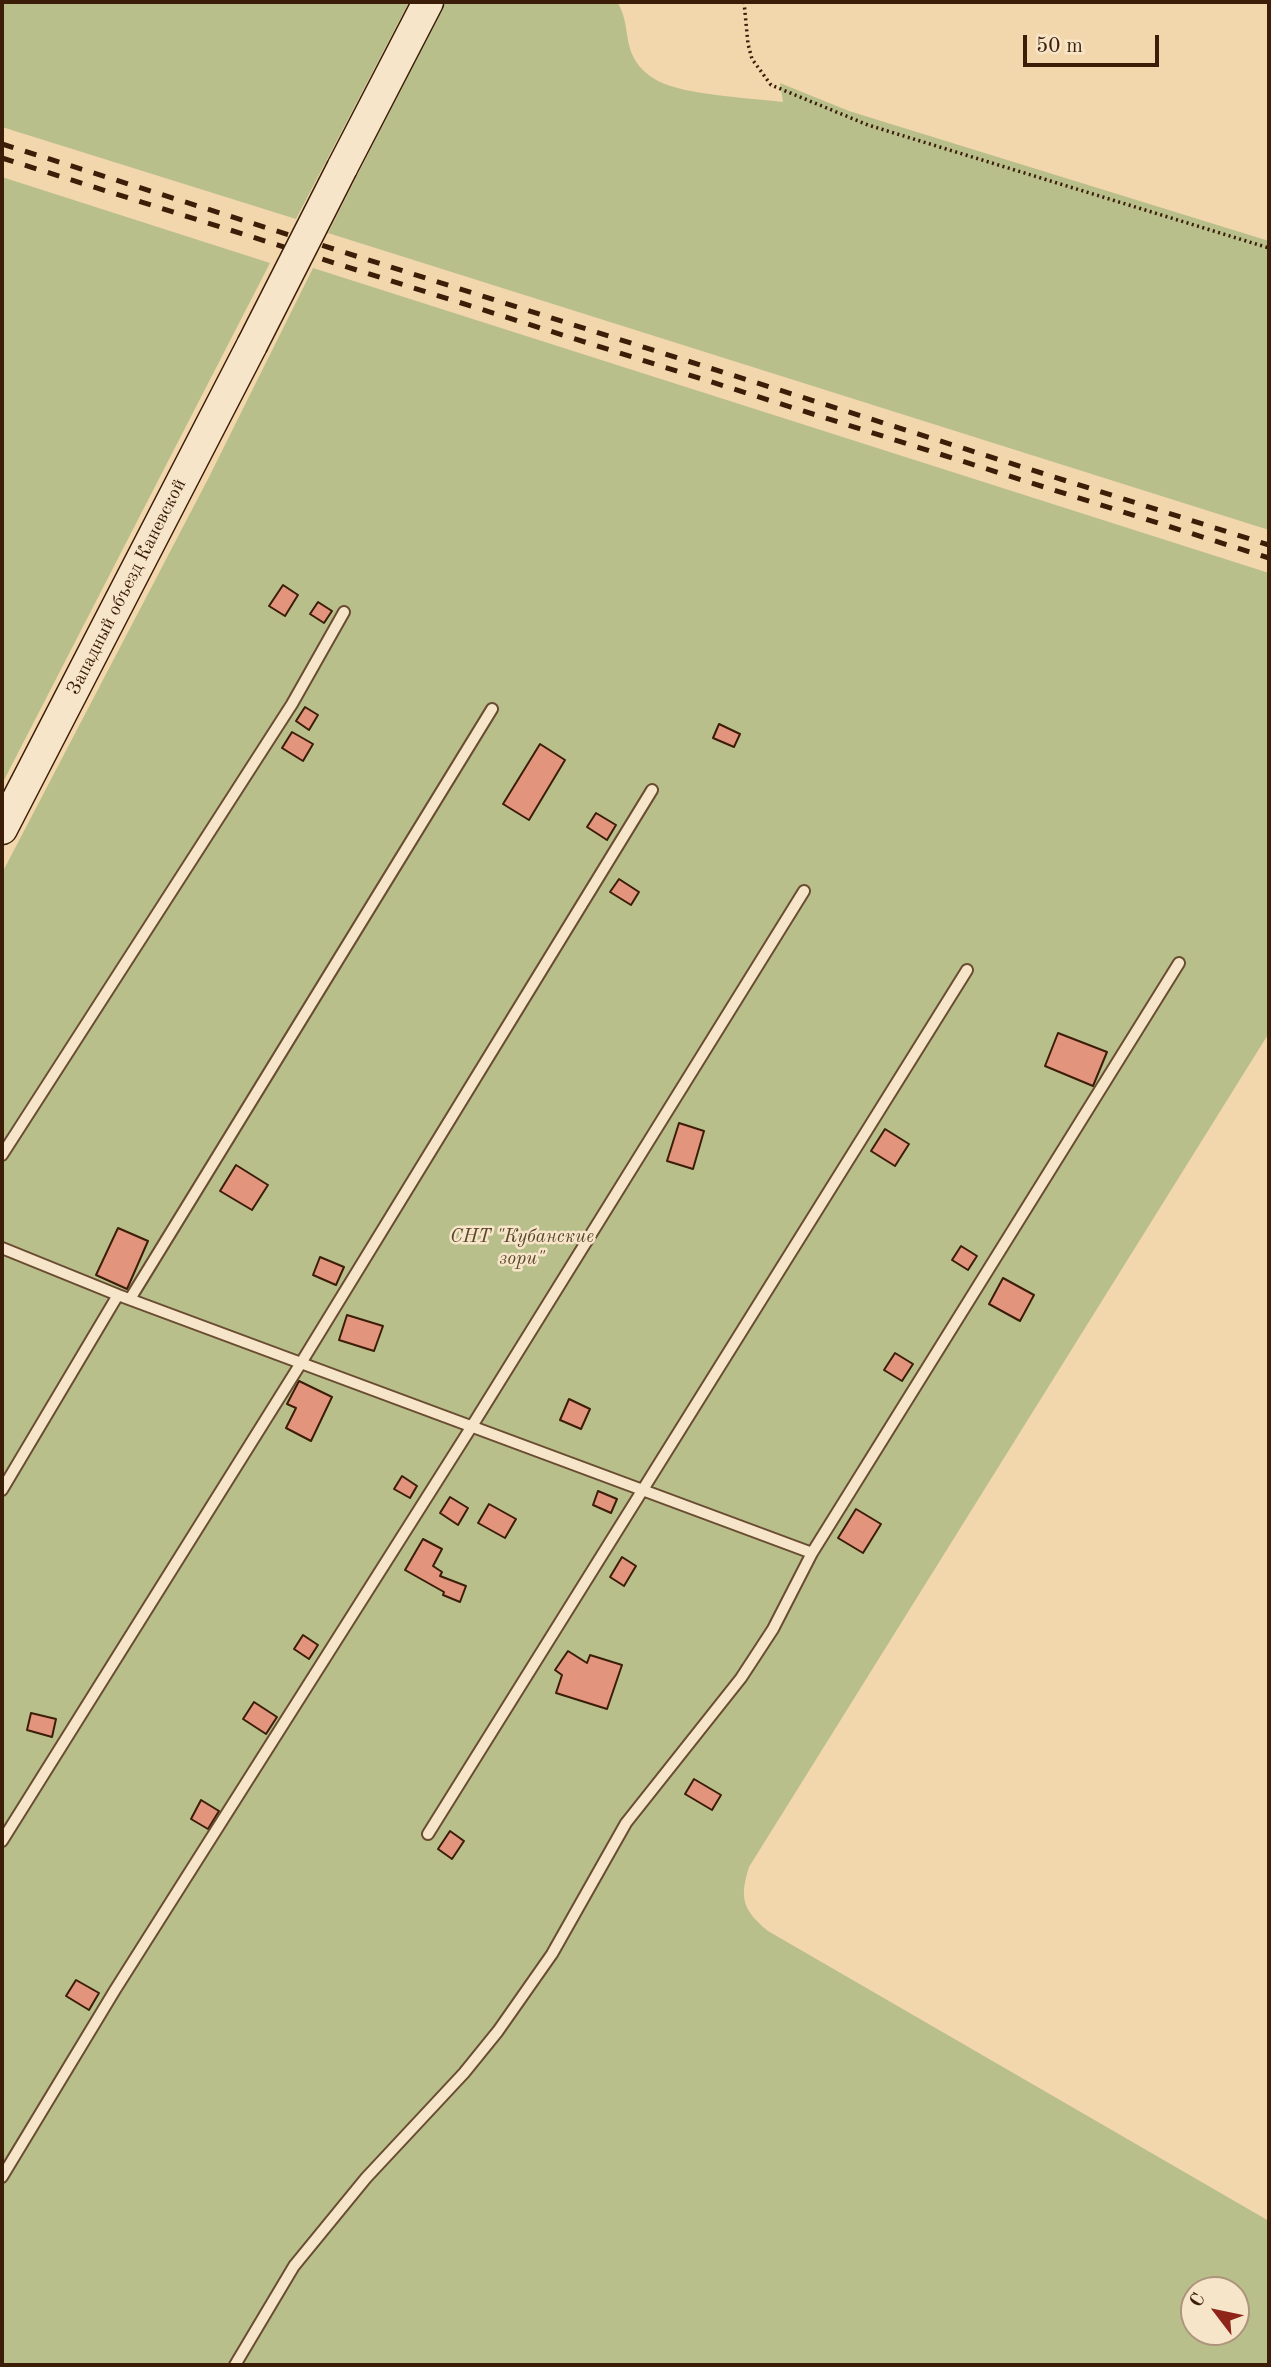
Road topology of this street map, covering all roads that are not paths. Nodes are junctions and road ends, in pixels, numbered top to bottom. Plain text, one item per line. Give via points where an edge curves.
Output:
1 (428, 2) edge
2 (344, 612) dead end
3 (492, 709) dead end
4 (652, 790) dead end
5 (2, 829) edge
6 (804, 891) dead end
7 (1179, 963) dead end
8 (967, 970) dead end
9 (2, 1155) edge
10 (2, 1248) edge
11 (118, 1295) junction
12 (130, 1299) junction
13 (301, 1363) junction
14 (472, 1426) junction
15 (2, 1490) edge
16 (642, 1490) junction
17 (812, 1553) junction
18 (428, 1834) dead end
19 (2, 1842) edge
20 (2, 2177) edge
21 (235, 2365) edge

1 - 5 main road, Западный объезд Каневской, bridge
2 - 9 lane via 292,704
3 - 12 lane
4 - 13 lane
6 - 14 lane
7 - 17 lane
8 - 16 lane
10 - 11 lane
11 - 12 lane
11 - 15 lane
12 - 13 lane
13 - 14 lane
13 - 19 lane
14 - 16 lane
14 - 20 lane
16 - 17 lane
16 - 18 lane
17 - 21 lane via 774,1629 626,1823 552,1954 498,2031 294,2266

